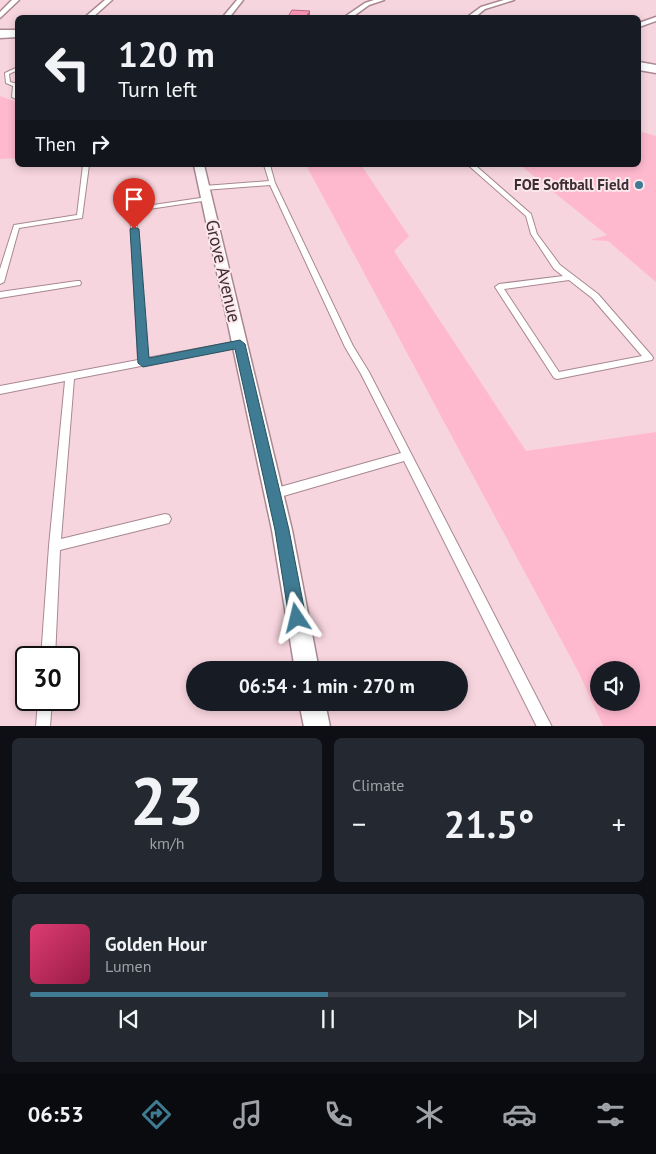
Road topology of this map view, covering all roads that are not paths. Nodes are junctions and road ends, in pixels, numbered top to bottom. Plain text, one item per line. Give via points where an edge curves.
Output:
1 (16, 0) edge
2 (109, 0) edge
3 (381, 0) edge
4 (511, 0) edge
5 (241, 1) edge
6 (91, 15) edge
7 (228, 15) edge
8 (351, 15) edge
9 (473, 15) edge
10 (0, 16) edge
11 (656, 19) edge
12 (641, 24) edge
13 (15, 33) edge
14 (0, 34) edge
15 (641, 66) edge
16 (15, 69) edge
17 (656, 69) edge
18 (15, 86) edge
19 (86, 167) edge
20 (199, 167) edge
21 (268, 167) edge
22 (473, 167) edge
23 (272, 182) junction
24 (205, 193) junction
25 (570, 277) junction
26 (0, 282) edge
27 (77, 283) dead end
28 (0, 295) edge
29 (240, 344) junction
30 (143, 363) junction
31 (70, 378) junction
32 (0, 390) edge
33 (407, 456) junction
34 (274, 494) junction
35 (165, 519) dead end
36 (54, 546) junction
37 (49, 646) edge
38 (305, 661) edge
39 (45, 711) edge
40 (314, 711) edge
41 (44, 726) edge
42 (317, 726) edge
43 (546, 726) edge

1 - 10 street
2 - 6 street
3 - 8 street
4 - 9 street via 483,8
5 - 7 street
11 - 12 street
13 - 14 main road
15 - 17 main road
16 - 18 lane via 7,73 8,83
19 - 26 lane via 80,217 16,226
20 - 24 street, Grove Avenue
21 - 23 lane
22 - 25 lane via 529,215 534,234 557,267
23 - 24 lane
23 - 33 lane via 349,347
24 - 29 street, Grove Avenue
24 - 30 lane via 133,210
25 - 25 lane via 500,287 558,376 649,358 595,296
27 - 28 lane
29 - 30 lane
29 - 34 street, Grove Avenue
30 - 31 lane
31 - 32 lane
31 - 36 lane
33 - 34 lane
33 - 43 lane
34 - 38 street, Grove Avenue
35 - 36 lane
36 - 37 lane
39 - 41 lane
40 - 42 street

